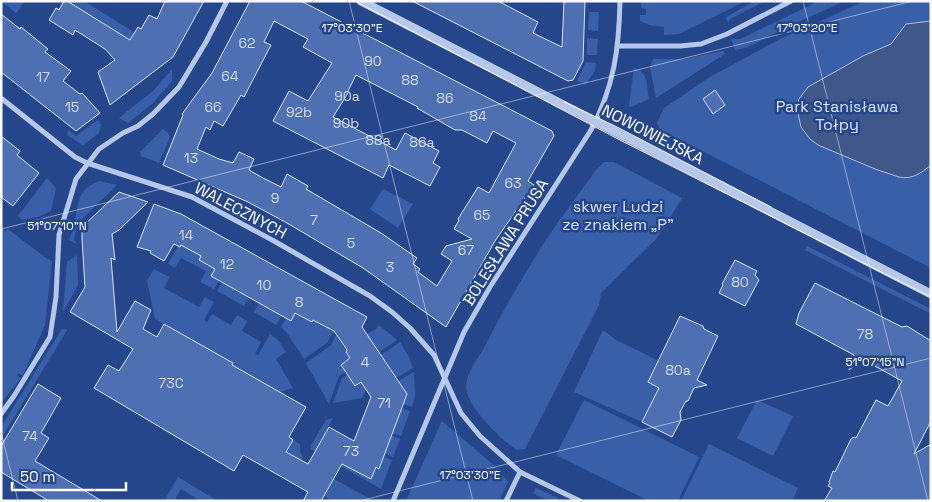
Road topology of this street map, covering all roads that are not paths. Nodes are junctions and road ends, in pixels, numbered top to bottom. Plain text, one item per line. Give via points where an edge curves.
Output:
1 (227, 1) edge
2 (361, 1) edge
3 (620, 1) edge
4 (791, 1) edge
5 (619, 46) junction
6 (1, 98) edge
7 (595, 122) junction
8 (87, 163) junction
9 (931, 294) edge
10 (445, 380) junction
11 (1, 414) edge
12 (520, 472) junction
13 (393, 501) edge
14 (506, 501) edge
15 (580, 501) edge

1 - 8 street via 179,87 153,114 99,149
2 - 7 street, NOWOWIEJSKA
3 - 5 street, BOLESŁAWA PRUSA
4 - 5 street via 700,44
5 - 7 street, BOLESŁAWA PRUSA via 612,82
6 - 8 street, WALECZNYCH via 66,151
7 - 9 street, NOWOWIEJSKA
7 - 10 street, BOLESŁAWA PRUSA via 490,287 464,332
8 - 10 street, WALECZNYCH via 192,197 370,296 422,340 434,355
8 - 11 street via 73,186 59,235 50,337
10 - 12 street via 461,413
10 - 13 street, BOLESŁAWA PRUSA
12 - 14 street
12 - 15 street

